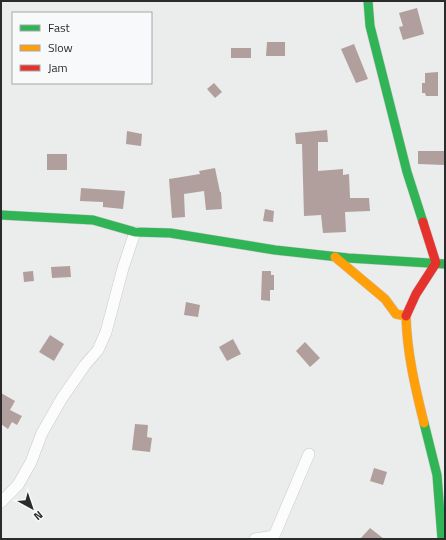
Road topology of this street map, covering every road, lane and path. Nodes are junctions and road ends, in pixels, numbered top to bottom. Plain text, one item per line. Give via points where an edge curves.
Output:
1 (368, 1) edge
2 (1, 215) edge
3 (135, 232) junction
4 (335, 257) junction
5 (441, 263) edge
6 (406, 316) junction
7 (309, 454) dead end
8 (1, 502) edge
9 (256, 539) edge
10 (442, 539) edge

1 - 5 street via 370,26 407,172
2 - 3 street via 93,220
3 - 4 street via 170,233
3 - 8 street via 106,332 98,350 62,398 42,433 31,462 18,485
4 - 5 street
4 - 6 street via 385,299 396,314
5 - 6 street via 416,294
6 - 10 street via 406,344 437,475
7 - 9 street via 274,536

